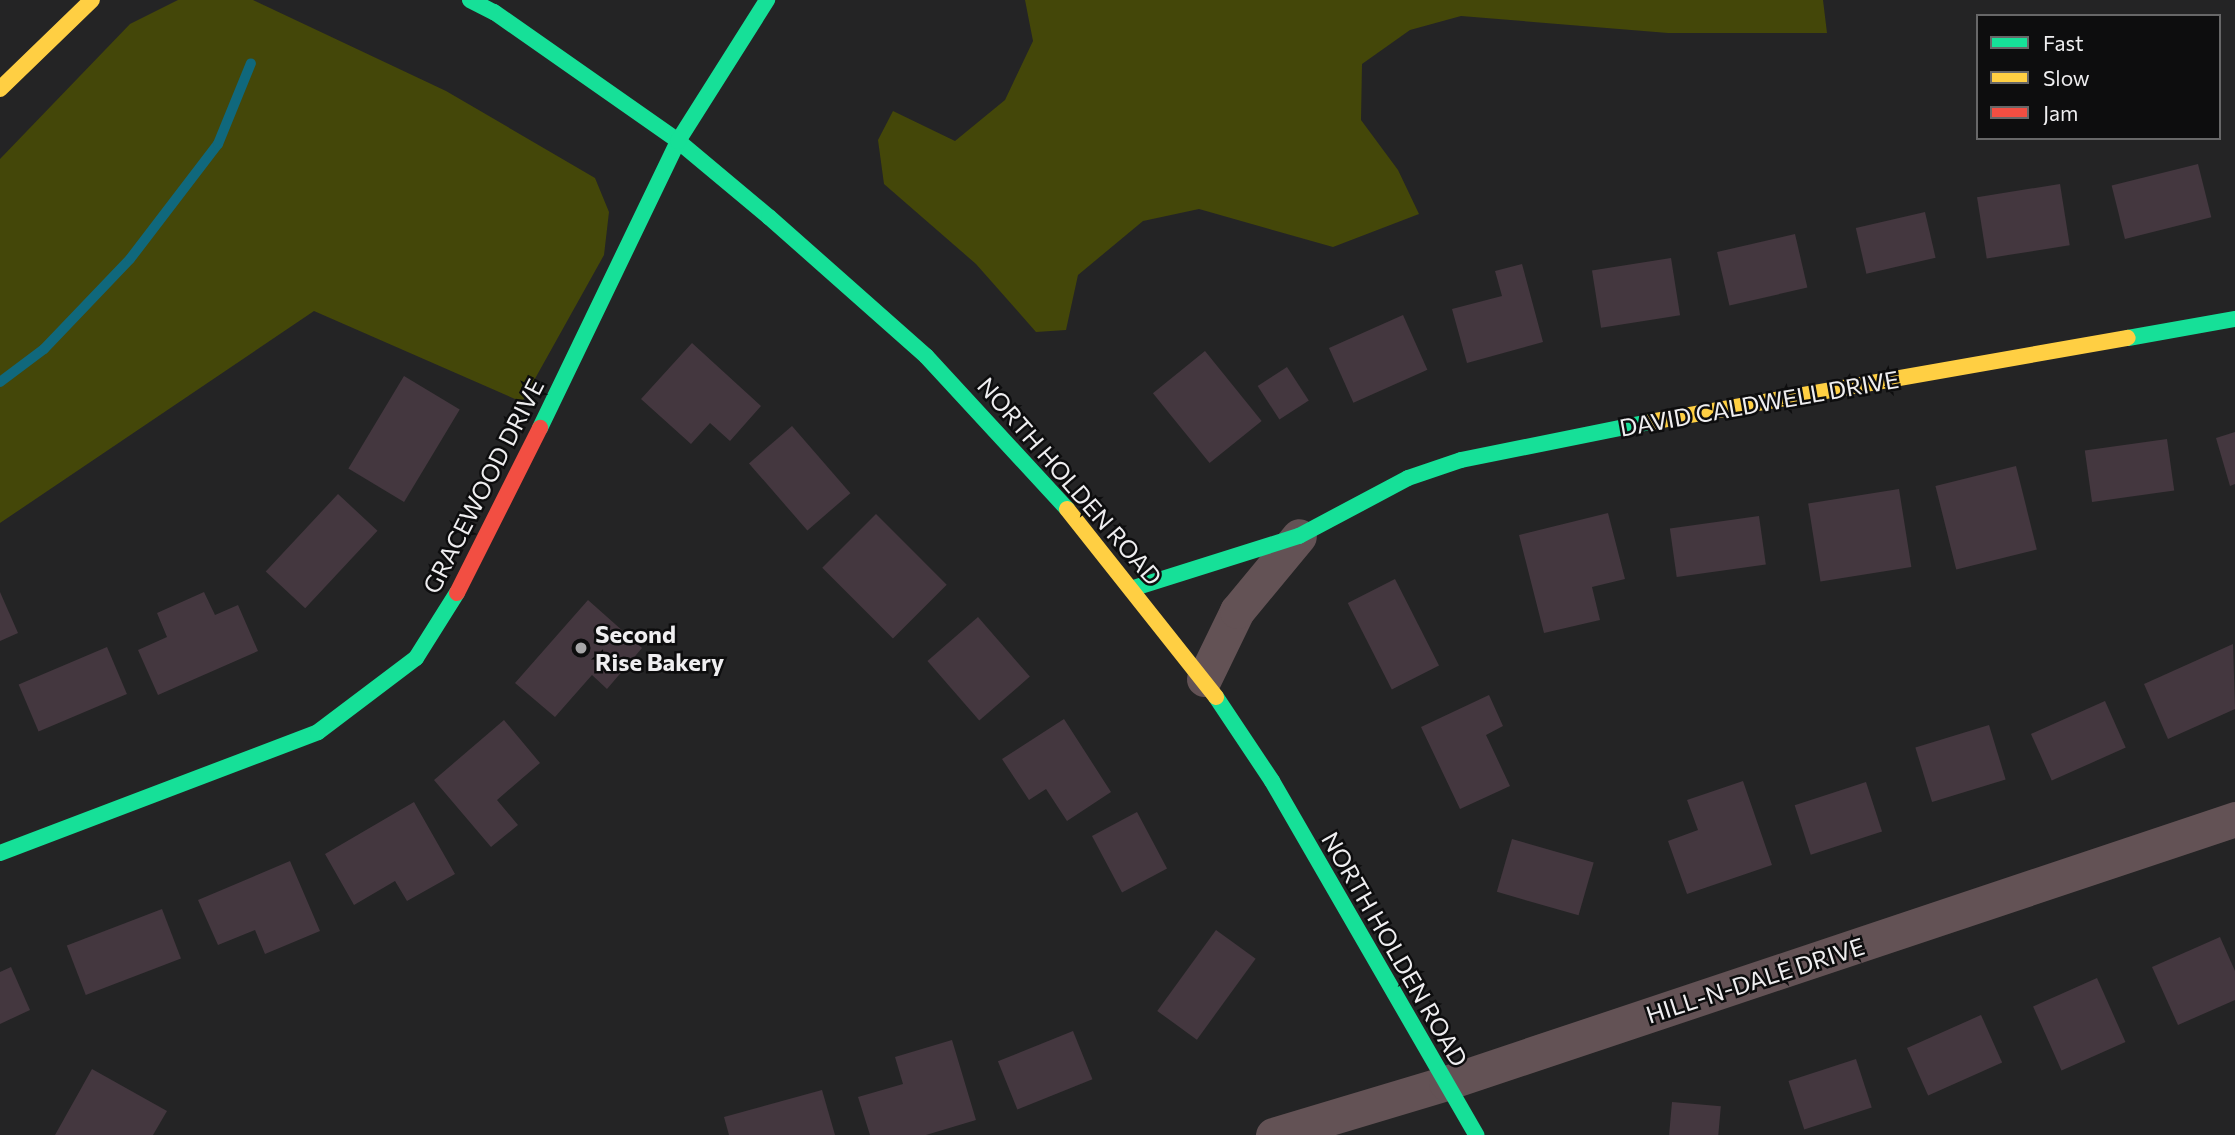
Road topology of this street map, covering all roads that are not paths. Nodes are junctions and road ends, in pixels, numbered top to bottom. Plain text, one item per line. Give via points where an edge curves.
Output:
1 (92, 0) edge
2 (470, 0) edge
3 (767, 0) edge
4 (0, 89) edge
5 (678, 141) junction
6 (2235, 319) edge
7 (1300, 536) junction
8 (1134, 587) junction
9 (1204, 679) junction
10 (2235, 819) edge
11 (0, 853) edge
12 (1446, 1083) junction
13 (1273, 1135) edge
14 (1476, 1135) edge

1 - 4 main road
2 - 5 main road, NORTH HOLDEN ROAD via 494,12
3 - 5 main road, GRACEWOOD DRIVE
5 - 8 main road, NORTH HOLDEN ROAD via 926,356 1039,475
5 - 11 main road, GRACEWOOD DRIVE via 470,573 416,657 318,732
6 - 7 main road, DAVID CALDWELL DRIVE via 1575,435 1461,460 1386,489
7 - 8 main road, DAVID CALDWELL DRIVE
7 - 9 street, DAVID CALDWELL DRIVE via 1237,611
8 - 9 main road, NORTH HOLDEN ROAD
9 - 12 main road, NORTH HOLDEN ROAD via 1272,781
10 - 12 street, HILL-N-DALE DRIVE
12 - 13 street, HILL-N-DALE DRIVE
12 - 14 main road, NORTH HOLDEN ROAD

